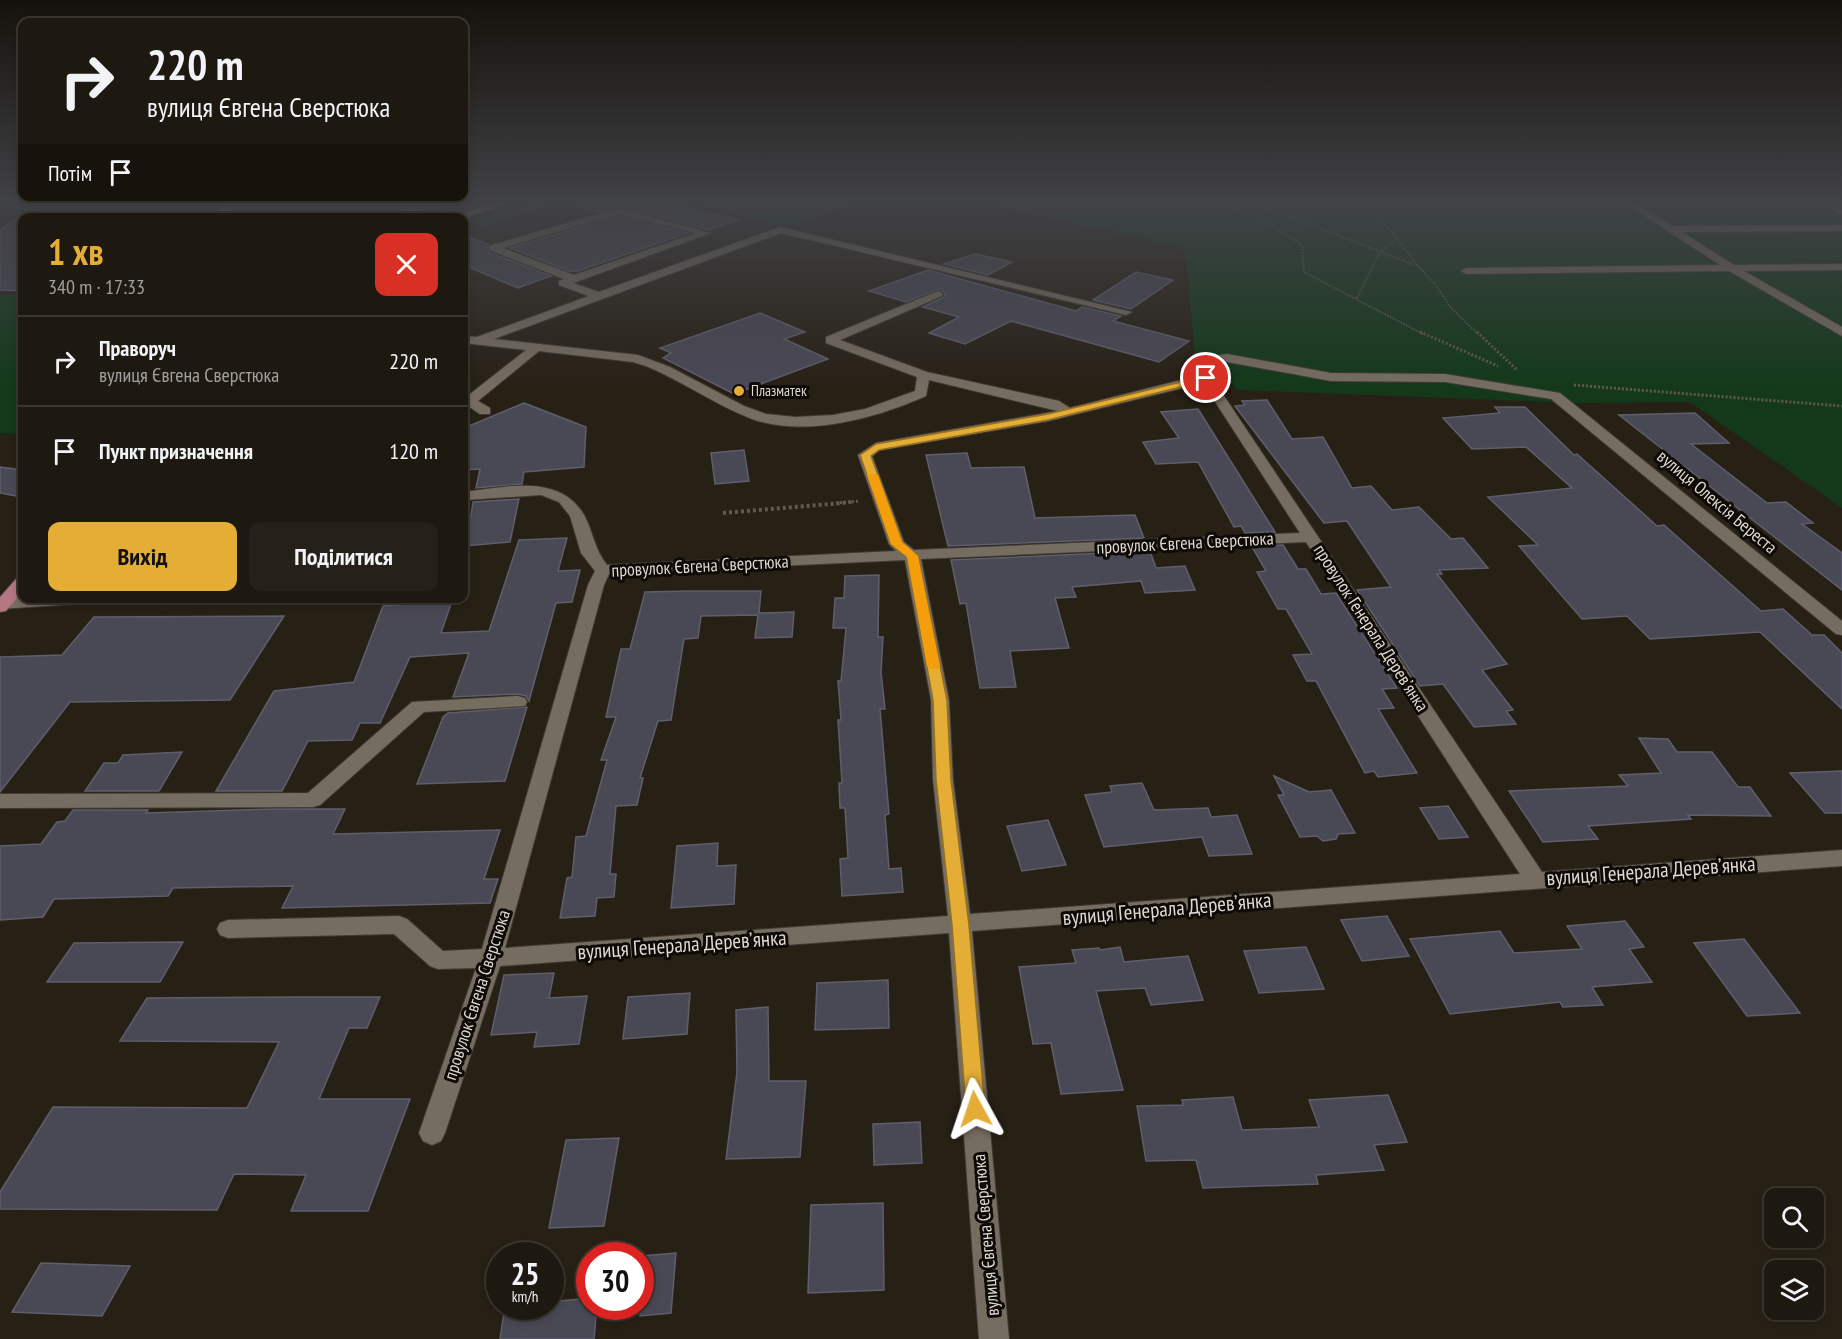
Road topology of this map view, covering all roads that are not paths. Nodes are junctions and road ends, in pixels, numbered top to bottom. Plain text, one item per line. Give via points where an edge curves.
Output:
1 (531, 262) edge
2 (621, 262) edge
3 (691, 262) edge
4 (917, 262) edge
5 (1723, 262) edge
6 (1842, 267) edge
7 (1733, 269) junction
8 (1466, 271) dead end
9 (574, 279) junction
10 (938, 294) dead end
11 (599, 296) junction
12 (1126, 312) dead end
13 (1842, 332) edge
14 (468, 339) edge
15 (480, 340) junction
16 (537, 347) junction
17 (923, 375) junction
18 (1206, 378) junction
19 (485, 411) dead end
20 (1068, 412) junction
21 (468, 496) edge
22 (1311, 537) junction
23 (912, 556) junction
24 (603, 571) junction
25 (18, 586) edge
26 (26, 603) edge
27 (1, 605) edge
28 (1842, 630) edge
29 (518, 702) dead end
30 (0, 801) edge
31 (1842, 858) edge
32 (1535, 879) junction
33 (960, 925) junction
34 (228, 929) dead end
35 (491, 958) junction
36 (432, 1133) dead end
37 (994, 1339) edge

1 - 9 street
2 - 9 street
3 - 11 street
4 - 12 street
5 - 7 street
6 - 7 street
7 - 8 street
7 - 13 street
9 - 11 street via 563,283
10 - 17 street via 830,340
11 - 15 street
14 - 15 street
15 - 16 street
16 - 17 street via 658,364 756,416 801,422 852,417 890,407 921,393
16 - 19 street via 470,401
17 - 20 street via 1059,405
18 - 20 street, вулиця Євгена Сверстюка
18 - 22 street, провулок Генерала Деревʼянка
18 - 28 street, вулиця Олексія Береста via 1217,359 1227,358 1331,377 1445,378 1561,400
20 - 23 street, вулиця Євгена Сверстюка via 876,447 865,455 897,544
21 - 24 street via 543,490 564,499 577,516 589,553
22 - 23 street, провулок Євгена Сверстюка
22 - 32 street, провулок Генерала Деревʼянка
23 - 24 street, провулок Євгена Сверстюка
23 - 33 street, вулиця Євгена Сверстюка via 940,700 943,780
24 - 35 street, провулок Євгена Сверстюка
25 - 27 main road
26 - 27 street
29 - 30 street via 419,706 313,800
31 - 32 street, вулиця Генерала Деревʼянка
32 - 33 street, вулиця Генерала Деревʼянка
33 - 35 street, вулиця Генерала Деревʼянка
33 - 37 street, вулиця Євгена Сверстюка
34 - 35 street, вулиця Генерала Деревʼянка via 399,925 438,960
35 - 36 street, провулок Євгена Сверстюка

